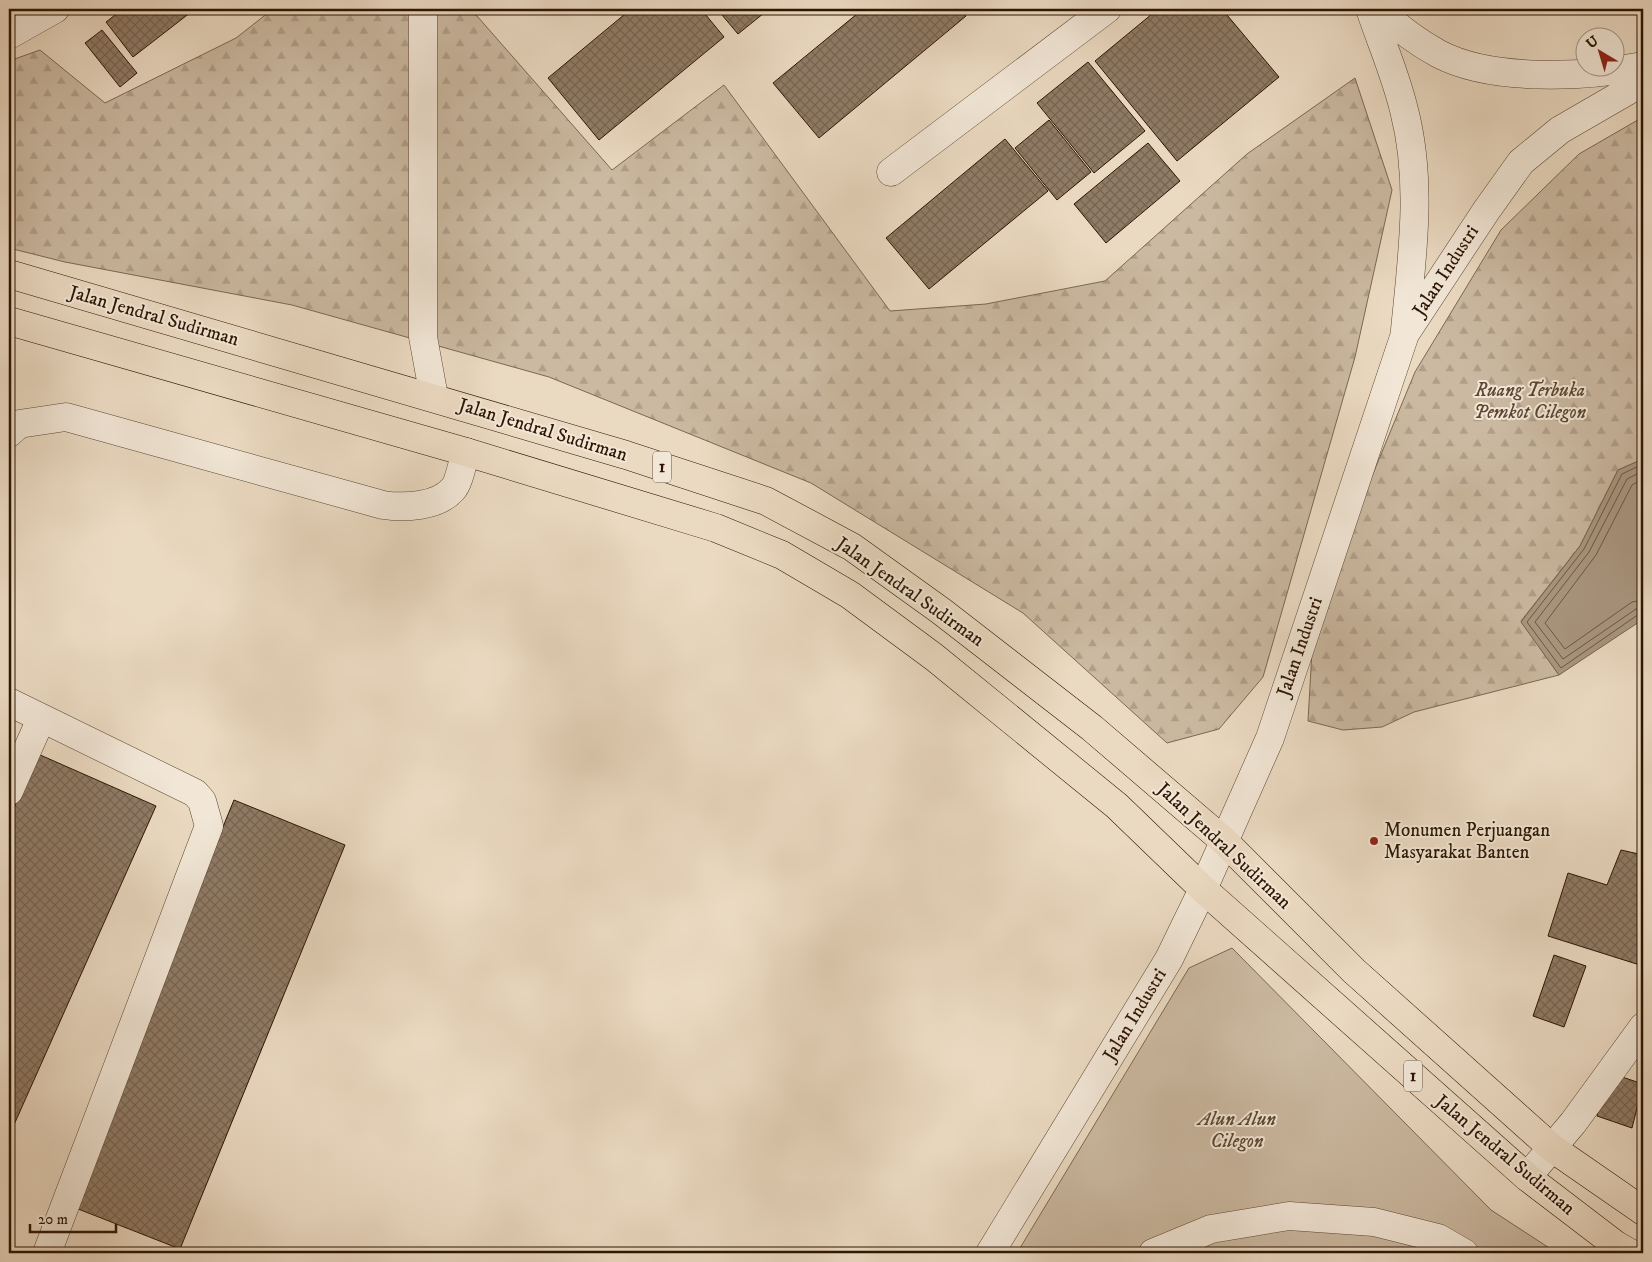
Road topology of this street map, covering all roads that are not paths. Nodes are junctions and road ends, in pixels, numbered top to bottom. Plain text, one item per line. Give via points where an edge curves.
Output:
1 (55, 9) edge
2 (423, 9) edge
3 (1107, 9) edge
4 (1370, 9) edge
5 (1378, 9) edge
6 (9, 35) edge
7 (1643, 66) edge
8 (1643, 82) edge
9 (891, 172) dead end
10 (9, 274) edge
11 (9, 321) edge
12 (1405, 334) junction
13 (434, 397) junction
14 (9, 433) edge
15 (466, 452) junction
16 (9, 702) edge
17 (42, 719) junction
18 (9, 791) edge
19 (1224, 841) junction
20 (1203, 888) junction
21 (1643, 1028) edge
22 (1552, 1148) junction
23 (1527, 1177) junction
24 (1643, 1211) edge
25 (47, 1253) edge
26 (990, 1253) edge
27 (1153, 1253) edge
28 (1464, 1253) edge
29 (1630, 1253) edge

1 - 6 street
2 - 13 street via 423,337
3 - 9 street
4 - 12 street via 1404,110 1412,156 1416,215
5 - 7 street via 1399,28 1439,54 1478,68 1538,74 1602,73
8 - 12 street, Jalan Industri via 1560,130 1521,162
10 - 13 highway, Jalan Jendral Sudirman / 1
11 - 15 highway, Jalan Jendral Sudirman / 1
12 - 19 street, Jalan Industri via 1270,738
13 - 19 highway, Jalan Jendral Sudirman / 1 via 766,501 852,547 1092,728
14 - 15 street via 19,424 66,417 383,506 403,508 435,501 454,488
15 - 20 highway, Jalan Jendral Sudirman / 1 via 716,528 782,555 850,595 934,657 1117,806
16 - 17 street
17 - 18 street
17 - 25 street via 195,793 202,801 209,826
19 - 20 street, Jalan Industri
19 - 22 highway, Jalan Jendral Sudirman / 1 via 1354,971
20 - 23 highway, Jalan Jendral Sudirman / 1
20 - 26 street, Jalan Industri via 1169,959
21 - 22 street
22 - 23 street
22 - 24 highway, Jalan Jendral Sudirman / 1
23 - 29 highway, Jalan Jendral Sudirman / 1
27 - 28 street via 1211,1229 1288,1216 1374,1222 1438,1238

